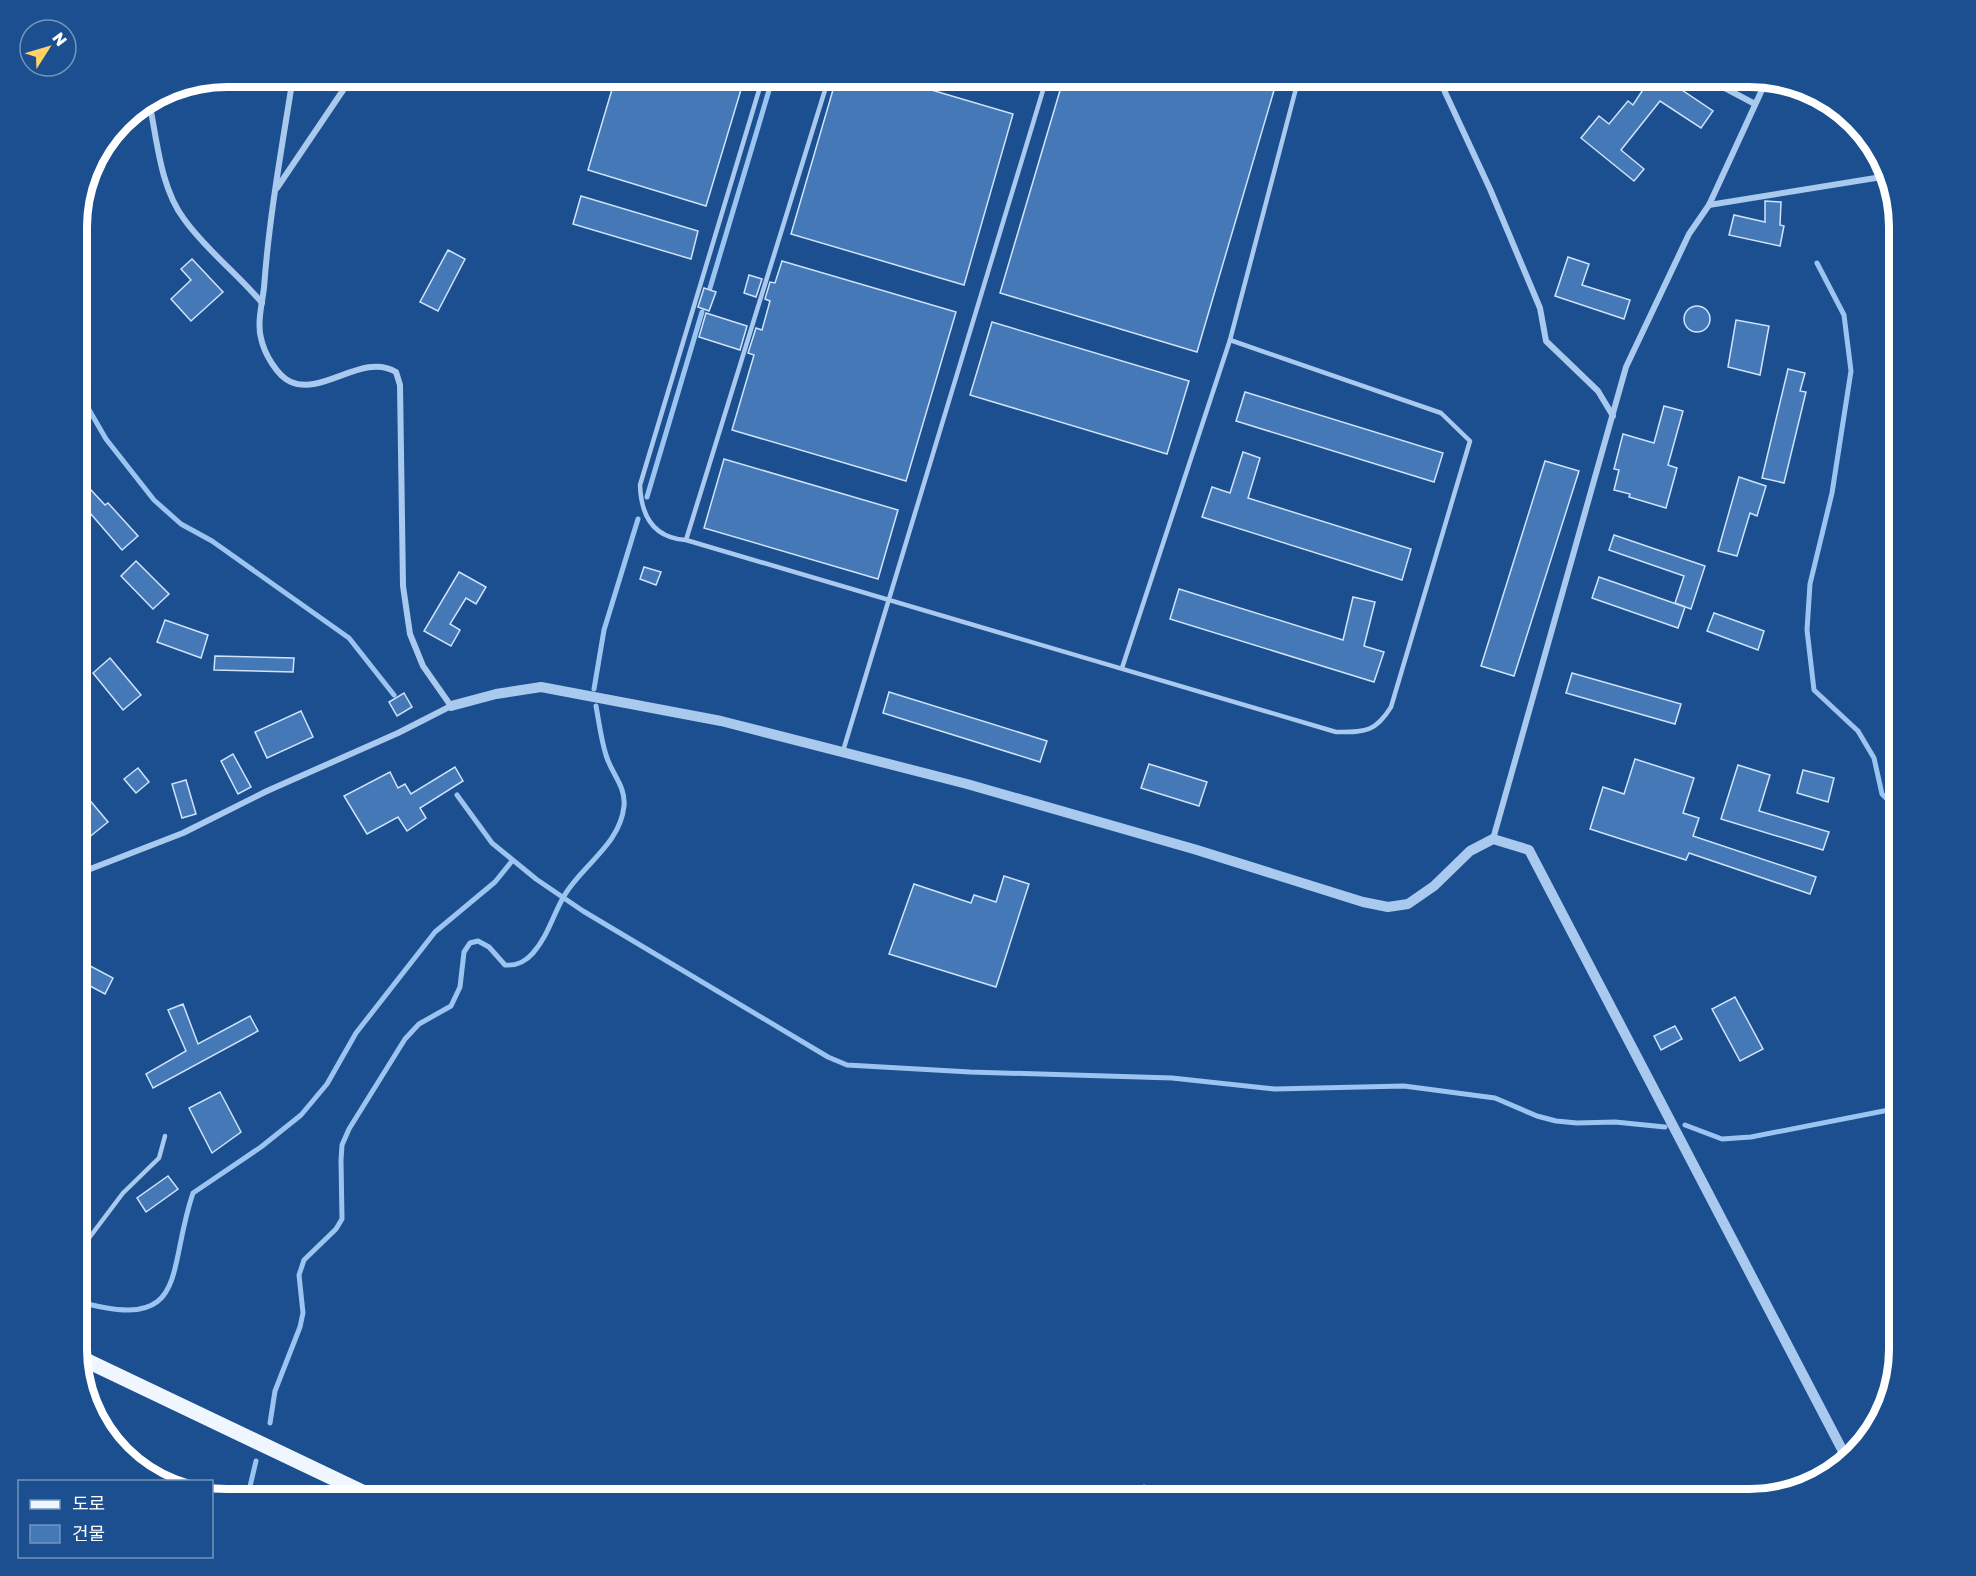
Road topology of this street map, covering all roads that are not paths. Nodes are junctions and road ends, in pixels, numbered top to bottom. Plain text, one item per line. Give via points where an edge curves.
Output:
1 (291, 87) edge
2 (345, 87) edge
3 (760, 87) edge
4 (826, 87) edge
5 (1044, 87) edge
6 (1296, 87) edge
7 (1443, 87) edge
8 (1724, 87) edge
9 (1763, 88) edge
10 (1755, 104) junction
11 (151, 110) edge
12 (1879, 177) edge
13 (275, 190) junction
14 (1709, 205) junction
15 (262, 304) junction
16 (1230, 340) junction
17 (1613, 416) junction
18 (686, 540) junction
19 (889, 598) junction
20 (1122, 668) junction
21 (451, 706) junction
22 (843, 751) junction
23 (1493, 839) junction
24 (87, 870) edge
25 (165, 1136) dead end
26 (87, 1241) edge
27 (88, 1361) edge
28 (1843, 1452) edge
29 (354, 1489) edge

1 - 13 street
2 - 13 street
3 - 18 lane via 640,484 641,507 655,528 669,539
4 - 18 lane
5 - 19 lane
6 - 16 lane
7 - 17 street via 1540,308 1546,341 1598,391
8 - 10 street
9 - 10 street
10 - 14 street
11 - 15 street via 162,165 184,219
12 - 14 street
13 - 15 street
14 - 17 street via 1689,234 1626,367
15 - 21 street via 260,336 266,354 292,382 307,385 373,366 387,366 396,372 400,385 403,586 410,634 423,666
16 - 20 lane
16 - 20 lane via 1441,413 1470,441 1391,707 1383,720 1366,732 1336,732
17 - 23 street
18 - 19 lane
19 - 20 lane
19 - 22 lane
21 - 22 street via 496,693 541,687 721,721
21 - 24 street via 183,833
22 - 23 street via 1388,907 1408,904 1434,886 1470,851
23 - 28 street via 1528,850
25 - 26 lane via 159,1158 123,1193
27 - 29 main road

